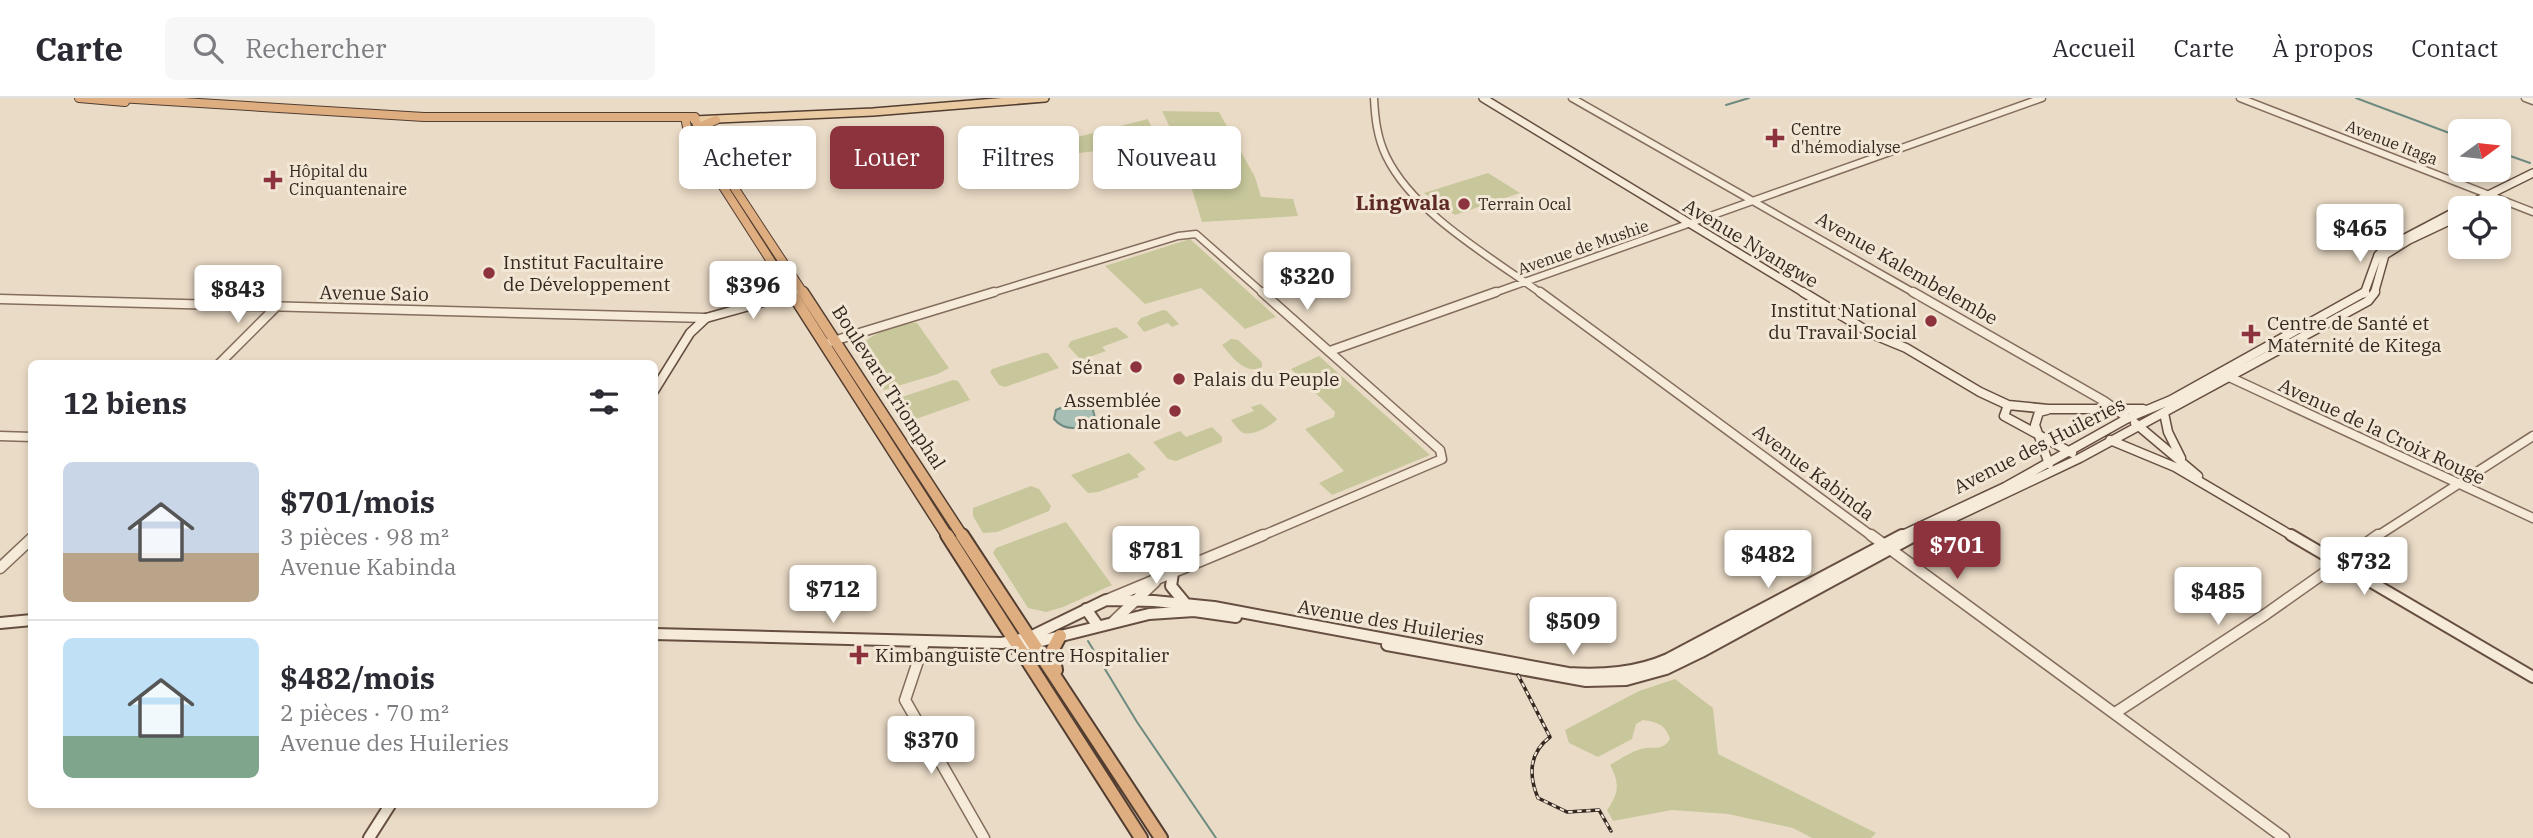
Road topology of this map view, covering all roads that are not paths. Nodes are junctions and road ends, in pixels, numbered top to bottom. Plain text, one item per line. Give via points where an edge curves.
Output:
1 (79, 98) edge
2 (119, 98) edge
3 (1009, 98) edge
4 (1045, 98) edge
5 (1374, 98) edge
6 (1483, 98) edge
7 (1572, 98) edge
8 (2042, 98) edge
9 (2240, 98) edge
10 (2525, 98) edge
11 (2533, 101) edge
12 (690, 118) junction
13 (716, 120) junction
14 (670, 121) junction
15 (684, 126) edge
16 (689, 126) edge
17 (694, 126) edge
18 (703, 126) edge
19 (2533, 173) edge
20 (2533, 179) edge
21 (727, 189) edge
22 (733, 189) edge
23 (2489, 196) edge
24 (2494, 196) edge
25 (2494, 196) edge
26 (1754, 201) junction
27 (2511, 204) edge
28 (2533, 212) edge
29 (2448, 216) edge
30 (2448, 222) edge
31 (1691, 225) junction
32 (1526, 281) junction
33 (798, 293) junction
34 (0, 299) edge
35 (277, 306) junction
36 (706, 318) junction
37 (836, 340) junction
38 (824, 344) junction
39 (1330, 351) junction
40 (223, 360) edge
41 (2223, 374) junction
42 (658, 385) edge
43 (2008, 405) junction
44 (2048, 409) junction
45 (2116, 409) junction
46 (2148, 409) junction
47 (2164, 414) junction
48 (2129, 418) junction
49 (2137, 425) junction
50 (2098, 435) junction
51 (0, 436) edge
52 (2533, 436) edge
53 (28, 437) edge
54 (2041, 438) junction
55 (2111, 440) junction
56 (2075, 455) junction
57 (2183, 463) junction
58 (2049, 464) junction
59 (2198, 476) joint
60 (2458, 484) junction
61 (2212, 489) junction
62 (2533, 518) edge
63 (28, 542) edge
64 (1886, 548) junction
65 (2337, 563) junction
66 (0, 568) edge
67 (1173, 573) junction
68 (1157, 580) junction
69 (1106, 600) junction
70 (1135, 600) junction
71 (1186, 603) junction
72 (1086, 609) junction
73 (1228, 613) junction
74 (28, 620) edge
75 (1114, 622) junction
76 (0, 623) edge
77 (1098, 626) junction
78 (1060, 636) junction
79 (658, 637) edge
80 (1032, 640) junction
81 (1015, 644) junction
82 (923, 646) junction
83 (2533, 677) edge
84 (1059, 680) junction
85 (2115, 713) junction
86 (388, 808) edge
87 (369, 838) edge
88 (984, 838) edge
89 (1140, 838) edge
90 (1161, 838) edge
91 (2284, 838) edge

1 - 14 highway via 412,120
2 - 12 highway via 424,117
3 - 12 main road
4 - 13 main road
5 - 32 street, Avenue Kabinda via 1380,145 1402,183 1444,222
6 - 31 main road, Avenue Nyangwe
7 - 26 street, Avenue Kalembelembe
8 - 26 street, Avenue de Mushie
9 - 23 street, Avenue Itaga
10 - 11 street
12 - 13 main road
12 - 14 highway
12 - 16 highway, Boulevard Triomphal
12 - 17 highway, Boulevard Triomphal
13 - 18 highway
14 - 15 highway
19 - 24 main road, Avenue des Huileries
20 - 25 main road, Avenue des Huileries
21 - 33 highway, Boulevard Triomphal
22 - 33 highway, Boulevard Triomphal
26 - 31 street, Avenue de Mushie
26 - 45 street, Avenue Kalembelembe
27 - 28 street, Avenue Itaga
29 - 41 main road, Avenue des Huileries via 2384,248 2364,294
30 - 41 main road, Avenue des Huileries via 2388,253 2377,289 2368,301
31 - 32 street, Avenue de Mushie
31 - 43 main road, Avenue Nyangwe via 1872,334
32 - 39 street, Avenue de Mushie
32 - 64 street, Avenue Kabinda
33 - 36 main road
33 - 37 highway, Boulevard Triomphal
33 - 38 highway, Boulevard Triomphal
34 - 35 street, Avenue Saio
35 - 36 street, Avenue Saio
35 - 40 street
36 - 42 main road via 687,338
37 - 38 street
37 - 39 street via 1191,234 1201,236
37 - 80 highway, Boulevard Triomphal
38 - 81 highway, Boulevard Triomphal
39 - 67 street via 1437,445 1442,459
41 - 46 main road, Avenue des Huileries
41 - 47 main road, Avenue des Huileries via 2190,401
41 - 60 street, Avenue de la Croix Rouge
43 - 44 main road, Avenue Nyangwe
43 - 54 main road, Avenue Nyangwe via 2004,416
44 - 45 main road, Avenue Nyangwe
44 - 54 main road via 2035,417
45 - 46 main road, Avenue Nyangwe
45 - 48 street, Avenue Kalembelembe
46 - 48 main road, Avenue des Huileries
47 - 49 main road, Avenue des Huileries
47 - 57 main road
48 - 49 main road, Avenue Kalembelembe
48 - 50 main road, Avenue des Huileries
49 - 55 main road, Avenue des Huileries
49 - 57 main road, Avenue Kalembelembe
50 - 55 main road
50 - 56 main road, Avenue des Huileries
51 - 53 street
52 - 60 street
54 - 56 main road, Avenue Nyangwe
54 - 58 main road via 2050,455
55 - 56 main road, Avenue des Huileries
55 - 61 main road via 2151,455
56 - 58 main road, Avenue des Huileries
56 - 64 main road, Avenue des Huileries via 2013,492
57 - 59 main road, Avenue Kalembelembe
58 - 64 main road, Avenue des Huileries via 1933,518
59 - 61 street, Avenue Kalembelembe
60 - 62 street, Avenue de la Croix Rouge
60 - 65 street
61 - 65 main road
63 - 66 street
64 - 73 main road, Avenue des Huileries via 1666,669 1614,681 1560,678
64 - 85 street, Avenue Kabinda
65 - 83 main road
65 - 85 street
67 - 68 street
67 - 71 main road via 1171,586
68 - 69 street
68 - 70 street
69 - 70 main road, Avenue des Huileries
69 - 72 main road, Avenue des Huileries
70 - 71 main road, Avenue des Huileries
70 - 75 street
71 - 73 main road, Avenue des Huileries
72 - 77 main road
72 - 80 main road, Avenue des Huileries
73 - 75 main road, Avenue des Huileries via 1177,611
74 - 76 main road
75 - 77 main road, Avenue des Huileries
77 - 78 main road, Avenue des Huileries
78 - 80 main road, Avenue des Huileries
78 - 84 highway via 1052,651
79 - 82 main road
80 - 81 main road
80 - 84 highway, Boulevard Triomphal
81 - 82 main road
81 - 89 highway, Boulevard Triomphal
82 - 88 street via 905,700
84 - 90 highway, Boulevard Triomphal
85 - 91 street, Avenue Kabinda
86 - 87 main road

